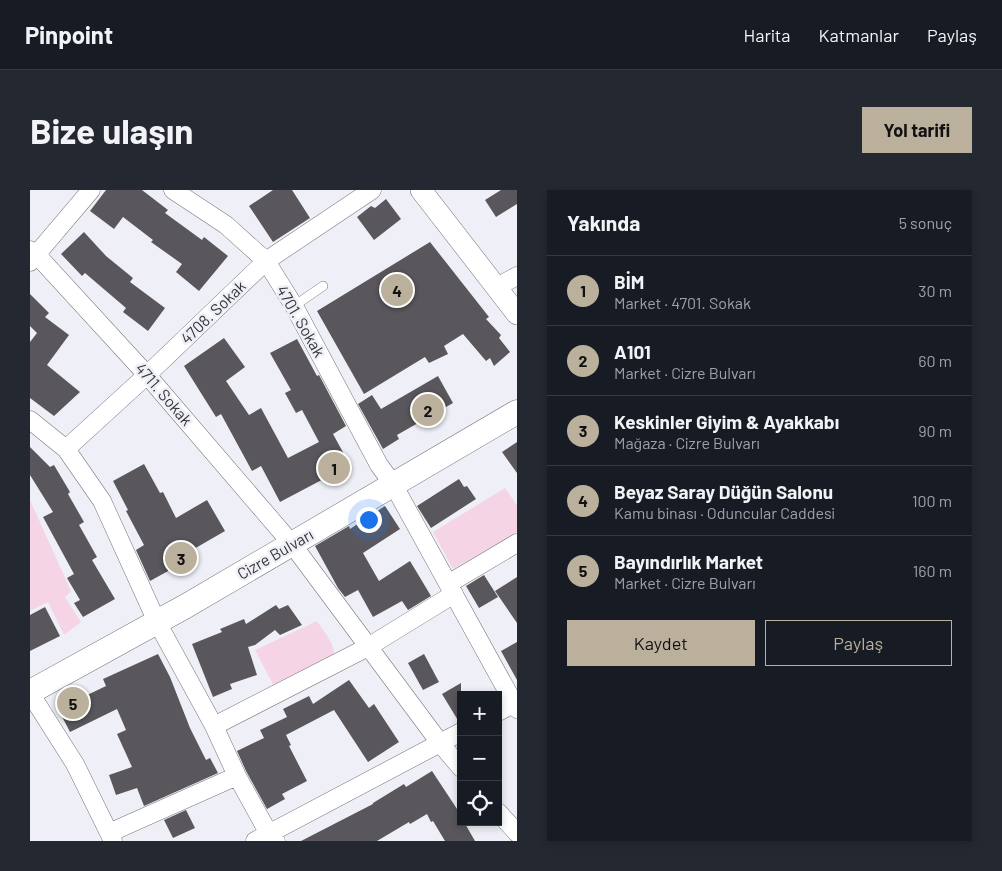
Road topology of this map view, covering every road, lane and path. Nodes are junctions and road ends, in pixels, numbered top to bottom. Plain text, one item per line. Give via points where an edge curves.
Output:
1 (91, 190) edge
2 (173, 190) edge
3 (372, 190) edge
4 (421, 190) edge
5 (32, 255) edge
6 (266, 261) junction
7 (517, 276) edge
8 (322, 286) dead end
9 (496, 287) junction
10 (294, 306) junction
11 (517, 314) edge
12 (148, 375) junction
13 (517, 412) edge
14 (30, 420) edge
15 (66, 449) junction
16 (394, 484) junction
17 (517, 542) edge
18 (292, 544) junction
19 (451, 589) junction
20 (157, 622) junction
21 (368, 647) junction
22 (30, 693) edge
23 (516, 705) edge
24 (502, 710) edge
25 (214, 726) junction
26 (457, 734) edge
27 (440, 744) junction
28 (457, 763) edge
29 (237, 776) junction
30 (502, 816) edge
31 (517, 833) edge
32 (111, 837) edge
33 (267, 839) edge

1 - 5 street
2 - 6 street, 4701. Sokak via 226,225
3 - 6 street, 4708. Sokak
4 - 9 street
5 - 12 street, 4711. Sokak
6 - 10 street, 4701. Sokak
6 - 12 street, 4708. Sokak
7 - 9 street
8 - 10 lane
9 - 11 street
10 - 16 street, 4701. Sokak via 379,465
12 - 15 street, 4708. Sokak
12 - 18 street, 4711. Sokak
13 - 16 main road, Cizre Bulvarı
14 - 15 street
15 - 20 street via 102,501
16 - 18 main road, Cizre Bulvarı
16 - 19 street, 4701. Sokak
17 - 19 street
18 - 20 main road, Cizre Bulvarı
18 - 21 street, 4711. Sokak
19 - 21 street
19 - 23 street, 4701. Sokak
20 - 22 main road, Cizre Bulvarı
20 - 25 street
21 - 25 street
21 - 27 street, 4711. Sokak
22 - 32 street via 75,764
23 - 24 street
25 - 29 street
26 - 27 street
27 - 28 street, 4711. Sokak
27 - 33 street
29 - 32 street
29 - 33 street
30 - 31 street

